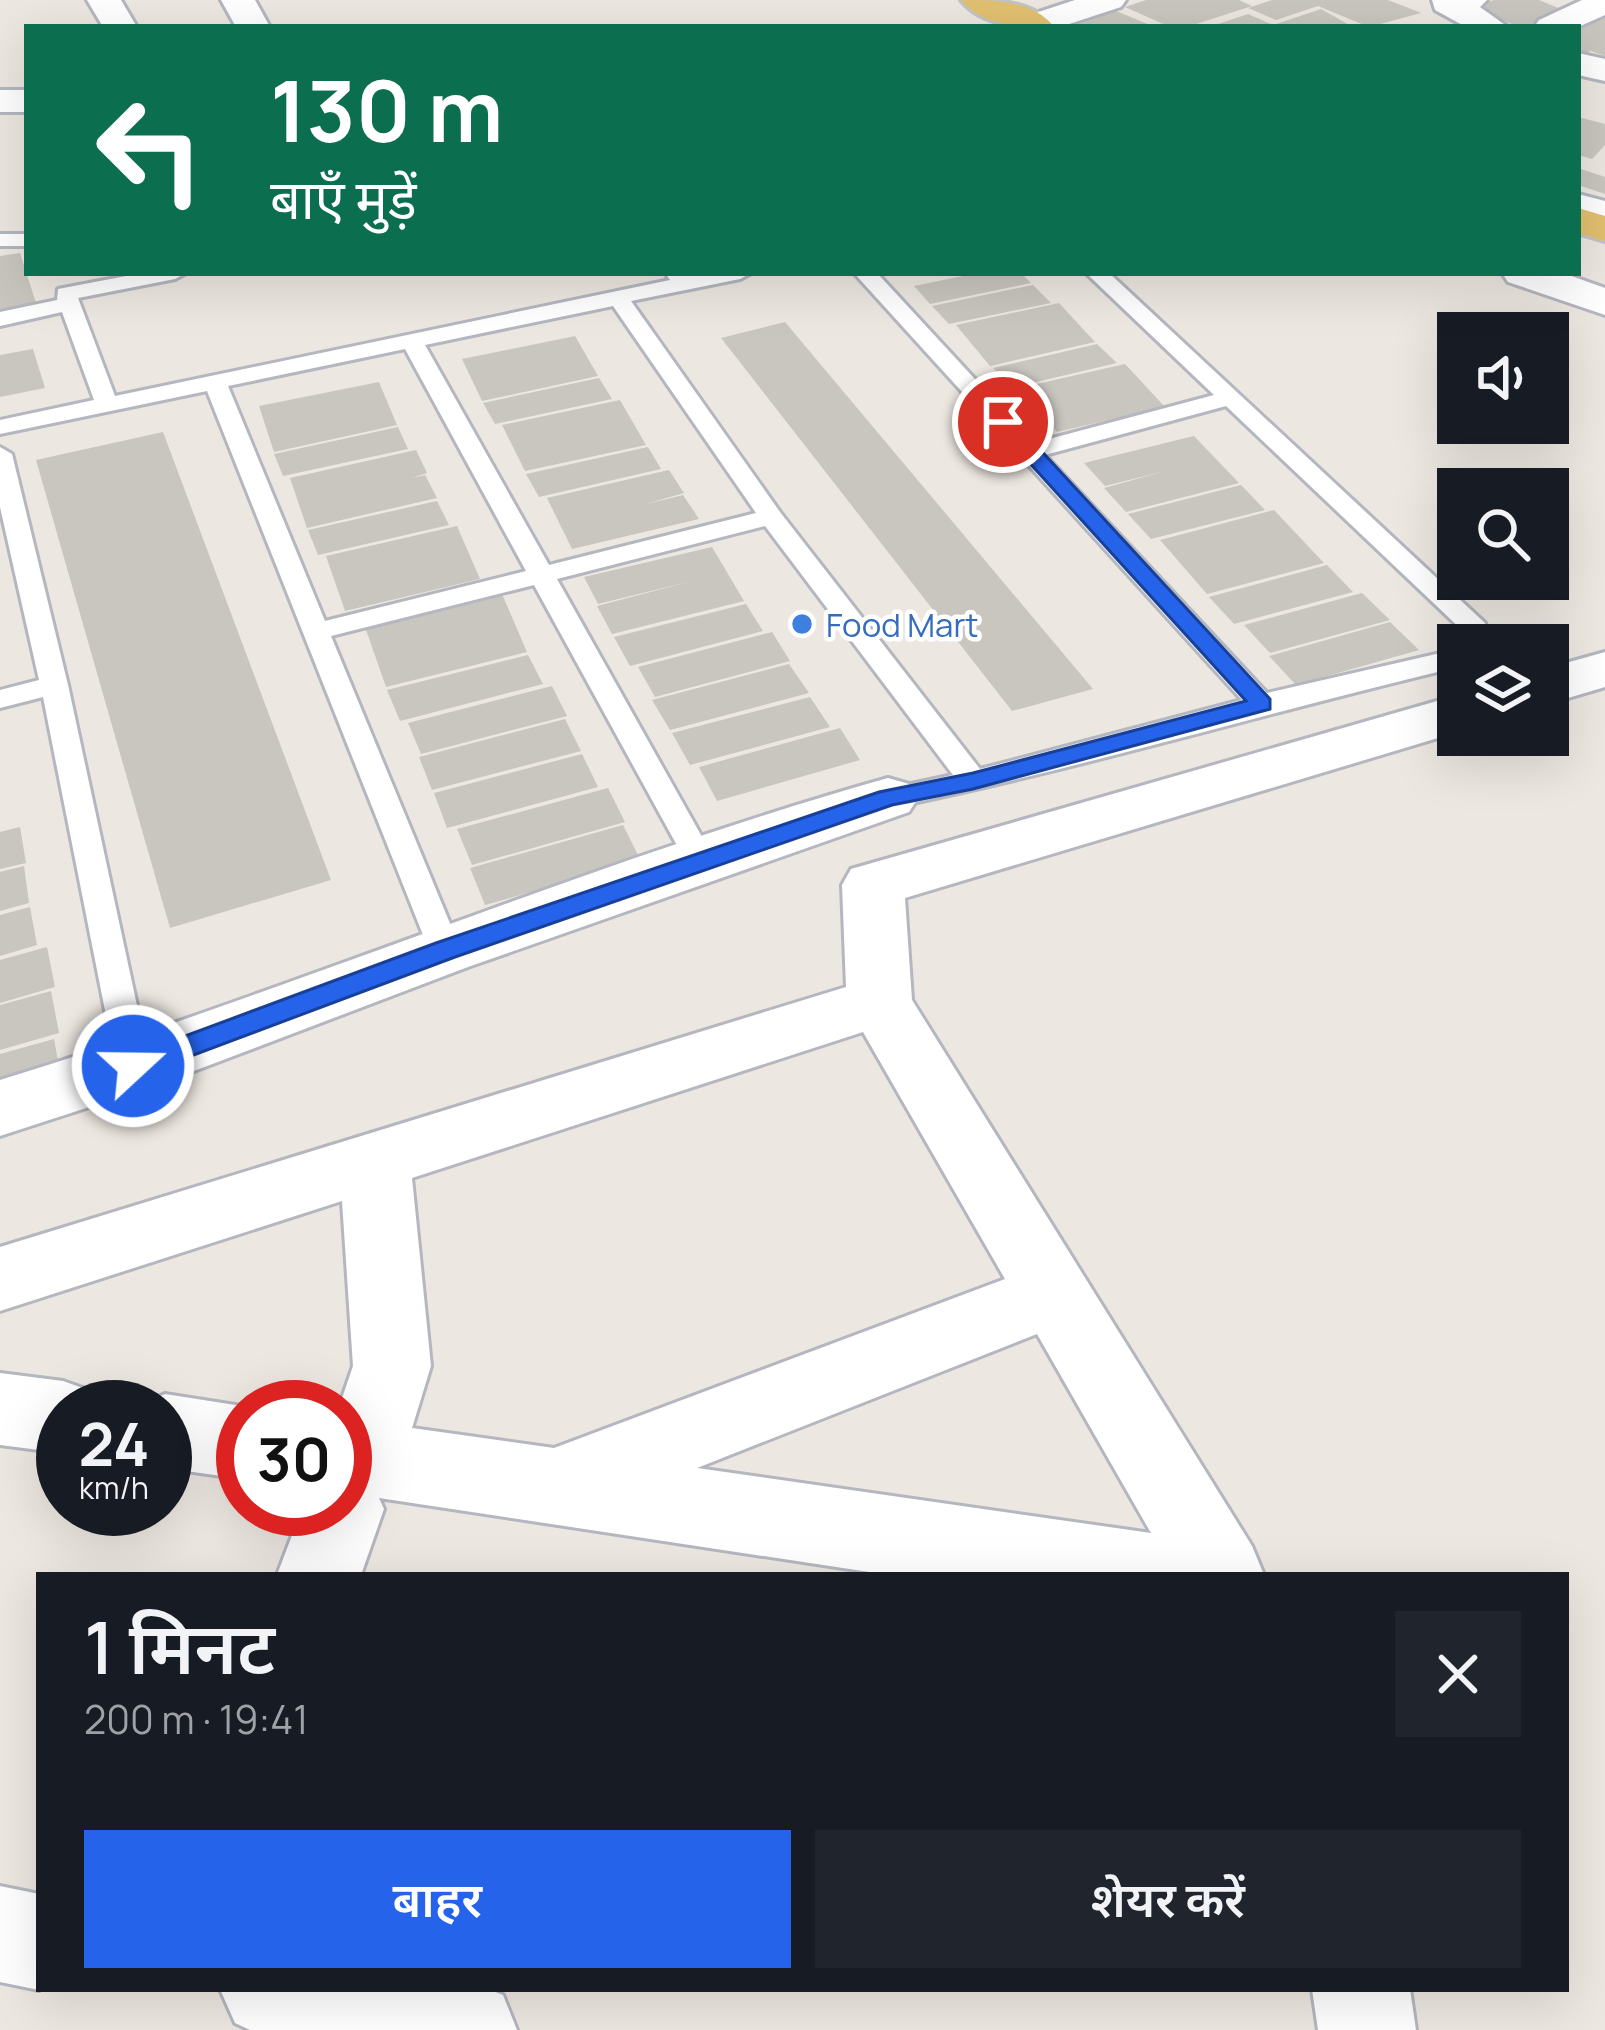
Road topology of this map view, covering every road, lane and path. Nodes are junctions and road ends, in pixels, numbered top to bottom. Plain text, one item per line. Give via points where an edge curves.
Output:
1 (978, 0) edge
2 (1109, 0) edge
3 (1452, 1) edge
4 (1605, 2) edge
5 (1031, 24) edge
6 (1041, 24) edge
7 (1486, 24) edge
8 (1557, 24) edge
9 (155, 276) edge
10 (869, 276) edge
11 (1100, 276) edge
12 (1531, 276) edge
13 (680, 278) edge
14 (63, 290) edge
15 (618, 298) junction
16 (1605, 302) edge
17 (0, 319) edge
18 (412, 341) junction
19 (215, 382) junction
20 (1231, 398) junction
21 (107, 405) junction
22 (0, 427) edge
23 (1031, 452) junction
24 (0, 454) edge
25 (771, 517) junction
26 (544, 576) junction
27 (1471, 624) edge
28 (314, 632) junction
29 (1437, 663) edge
30 (1605, 669) edge
31 (1569, 680) edge
32 (54, 685) junction
33 (0, 699) edge
34 (1262, 704) junction
35 (1437, 718) edge
36 (973, 781) junction
37 (888, 798) joint
38 (700, 860) junction
39 (445, 950) junction
40 (879, 1002) junction
41 (133, 1066) junction
42 (0, 1108) edge
43 (376, 1162) junction
44 (0, 1279) edge
45 (1054, 1294) junction
46 (0, 1409) edge
47 (36, 1414) edge
48 (372, 1420) edge
49 (372, 1482) edge
50 (554, 1486) junction
51 (332, 1536) edge
52 (320, 1572) edge
53 (1140, 1572) edge
54 (1220, 1572) edge
55 (0, 1934) edge
56 (36, 1941) edge
57 (283, 1992) edge
58 (1361, 1992) edge
59 (468, 2030) edge
60 (1367, 2030) edge

1 - 5 main road
2 - 6 street
3 - 7 street
4 - 8 street
9 - 14 lane
10 - 23 lane
11 - 20 lane
12 - 16 street
13 - 15 lane
14 - 17 lane
14 - 21 lane
15 - 18 lane
15 - 25 lane
18 - 19 lane
18 - 26 lane
19 - 21 lane
19 - 28 lane
20 - 23 lane
20 - 27 lane
21 - 22 lane
23 - 34 lane
24 - 32 lane
25 - 26 lane
25 - 36 lane
26 - 28 lane
26 - 38 lane
28 - 39 lane
29 - 34 lane
30 - 31 street
32 - 33 lane
32 - 41 lane
34 - 36 lane
35 - 40 street via 873,885
36 - 37 lane
37 - 38 street
38 - 39 street
39 - 41 street
40 - 43 street
40 - 45 street
41 - 42 street
43 - 44 street
43 - 48 street via 392,1366
45 - 50 street
45 - 54 street
46 - 47 street
49 - 50 street
50 - 53 street
51 - 52 street
55 - 56 street
57 - 59 street
58 - 60 street

